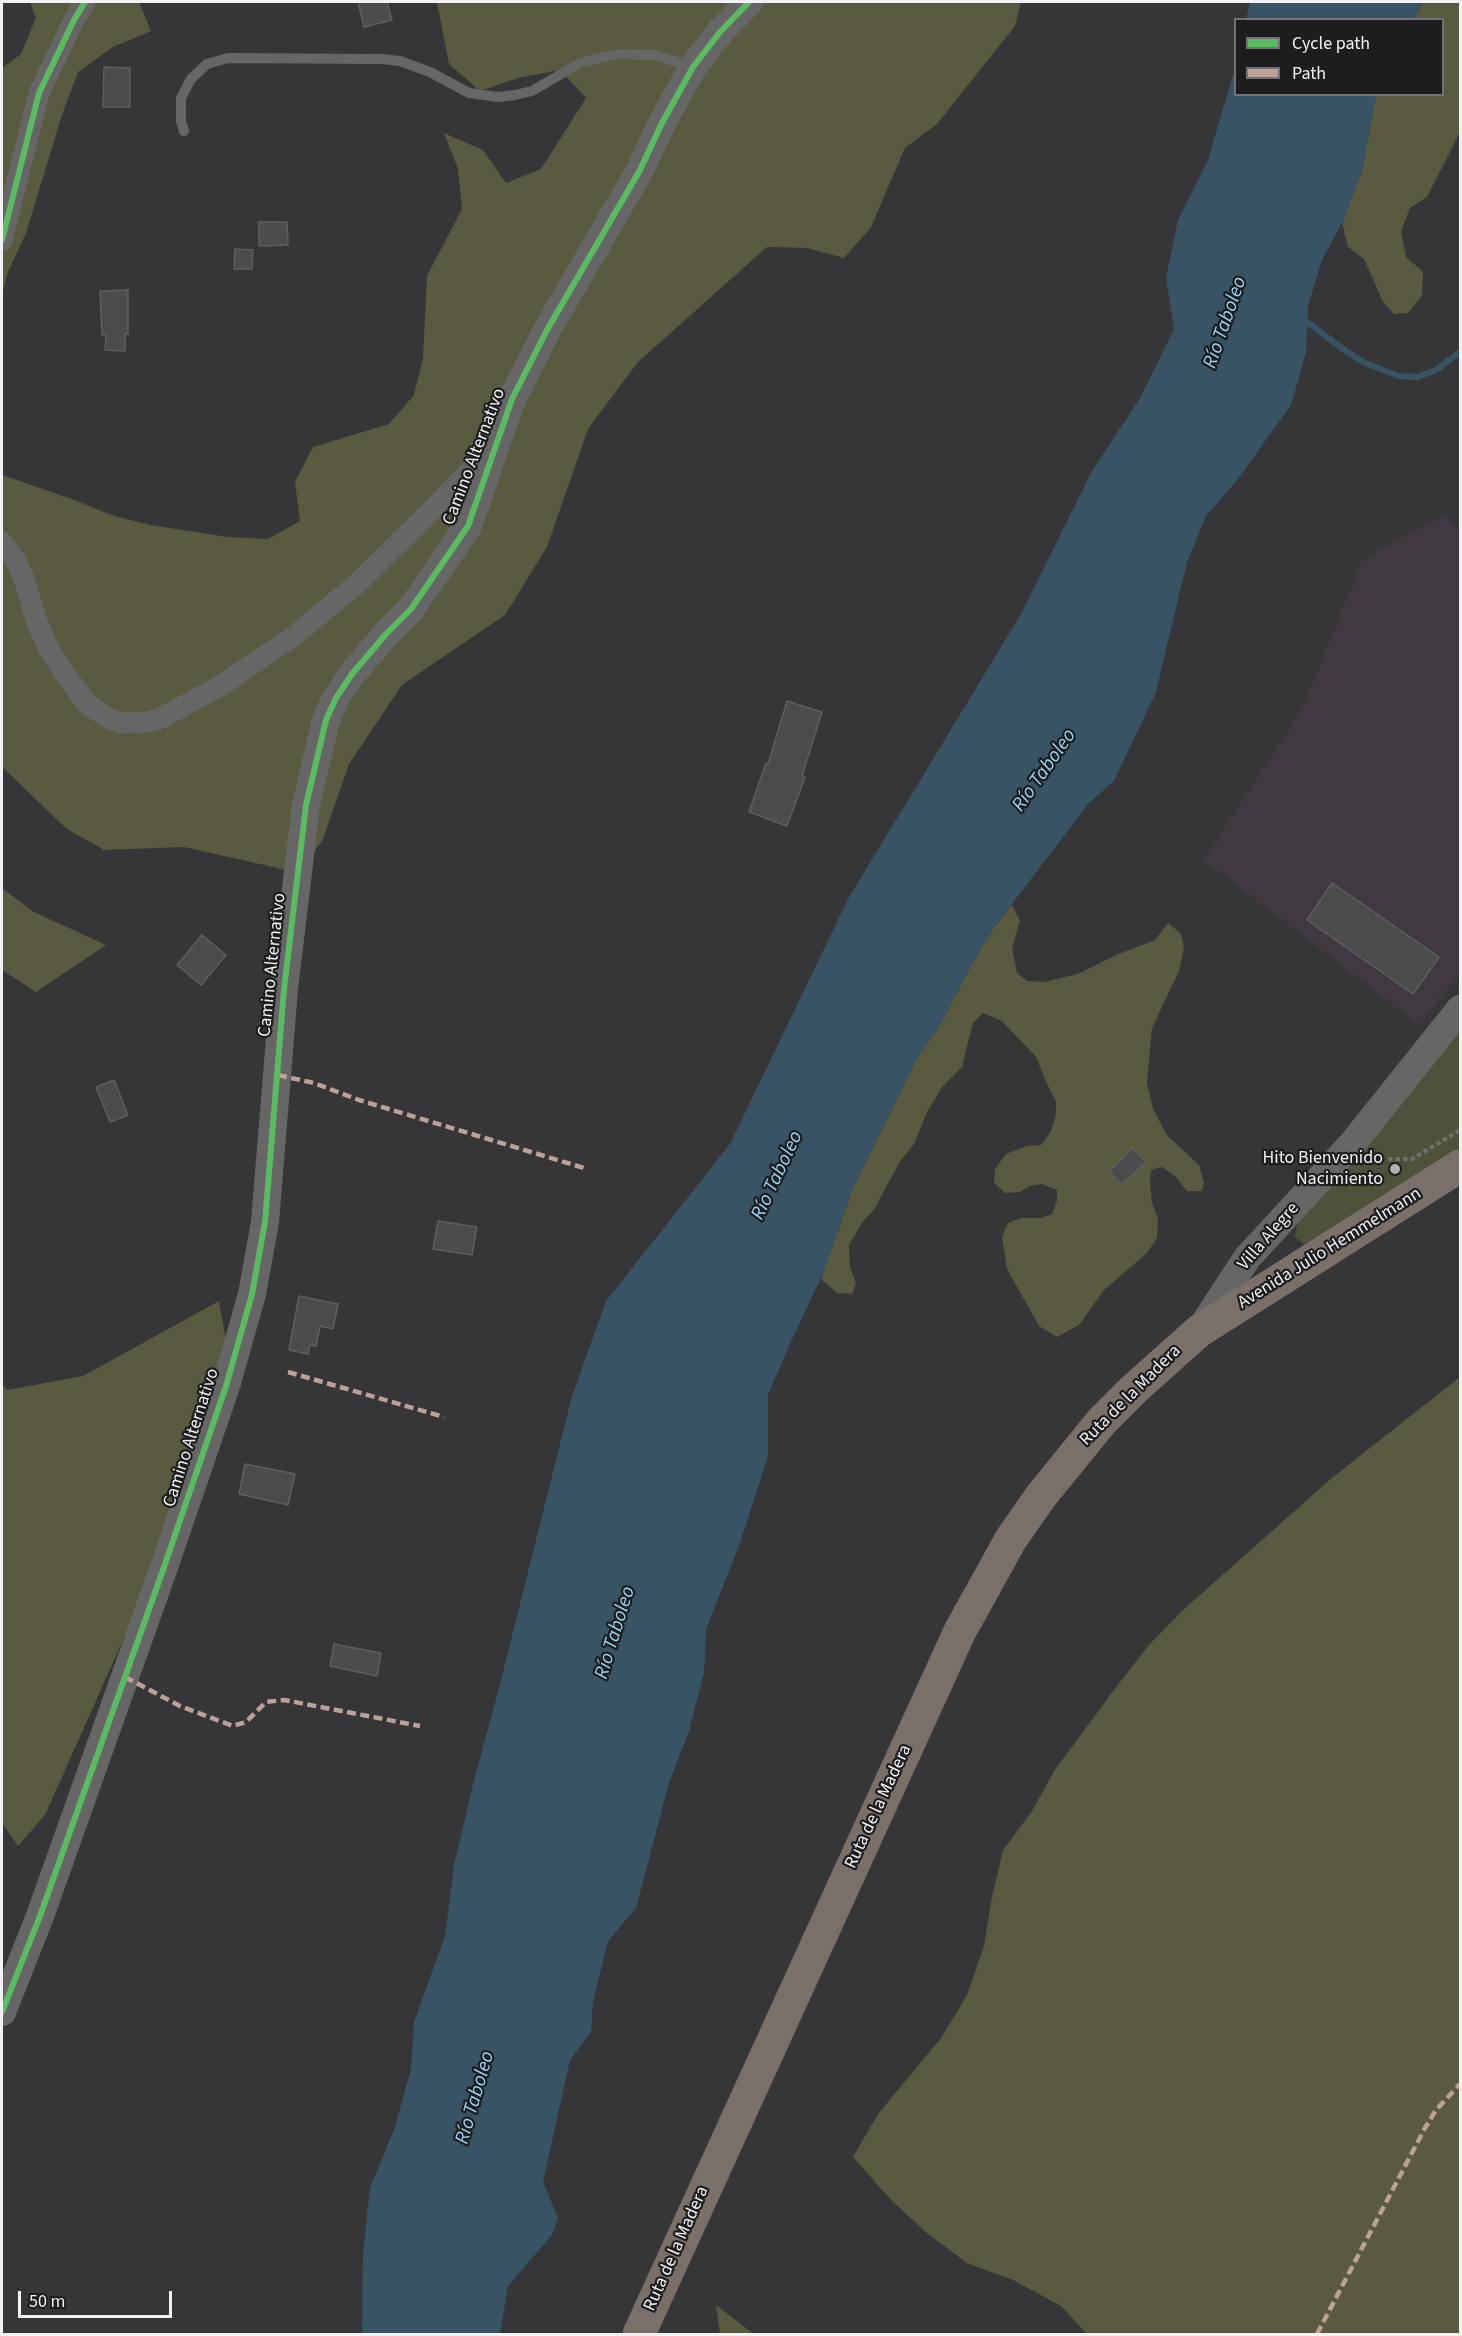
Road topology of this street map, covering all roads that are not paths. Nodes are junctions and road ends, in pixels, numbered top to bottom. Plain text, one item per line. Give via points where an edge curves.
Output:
1 (85, 2) edge
2 (749, 2) edge
3 (693, 67) junction
4 (183, 131) dead end
5 (2, 240) edge
6 (496, 442) junction
7 (2, 542) edge
8 (1461, 1009) edge
9 (1461, 1166) edge
10 (1199, 1331) junction
11 (2, 2012) edge
12 (639, 2334) edge

1 - 5 street via 39,93
2 - 3 street, Camino Alternativo
3 - 4 lane via 655,55 617,54 580,63 532,90 498,97 469,93 430,72 381,58 228,58 207,64 191,79 181,98
3 - 6 street, Camino Alternativo via 547,330 512,399
6 - 7 street via 366,576 294,636 216,688 148,722 110,719 87,704 48,646 20,571
6 - 11 street, Camino Alternativo via 468,526 411,609 352,674 326,720 305,817 284,989 265,1222 252,1294 226,1386 160,1581
8 - 10 street, Villa Alegre via 1352,1144 1247,1258
9 - 10 highway, Avenida Julio Hemmelmann
10 - 12 highway, Ruta de la Madera via 1133,1390 1074,1454 1017,1530 984,1584

